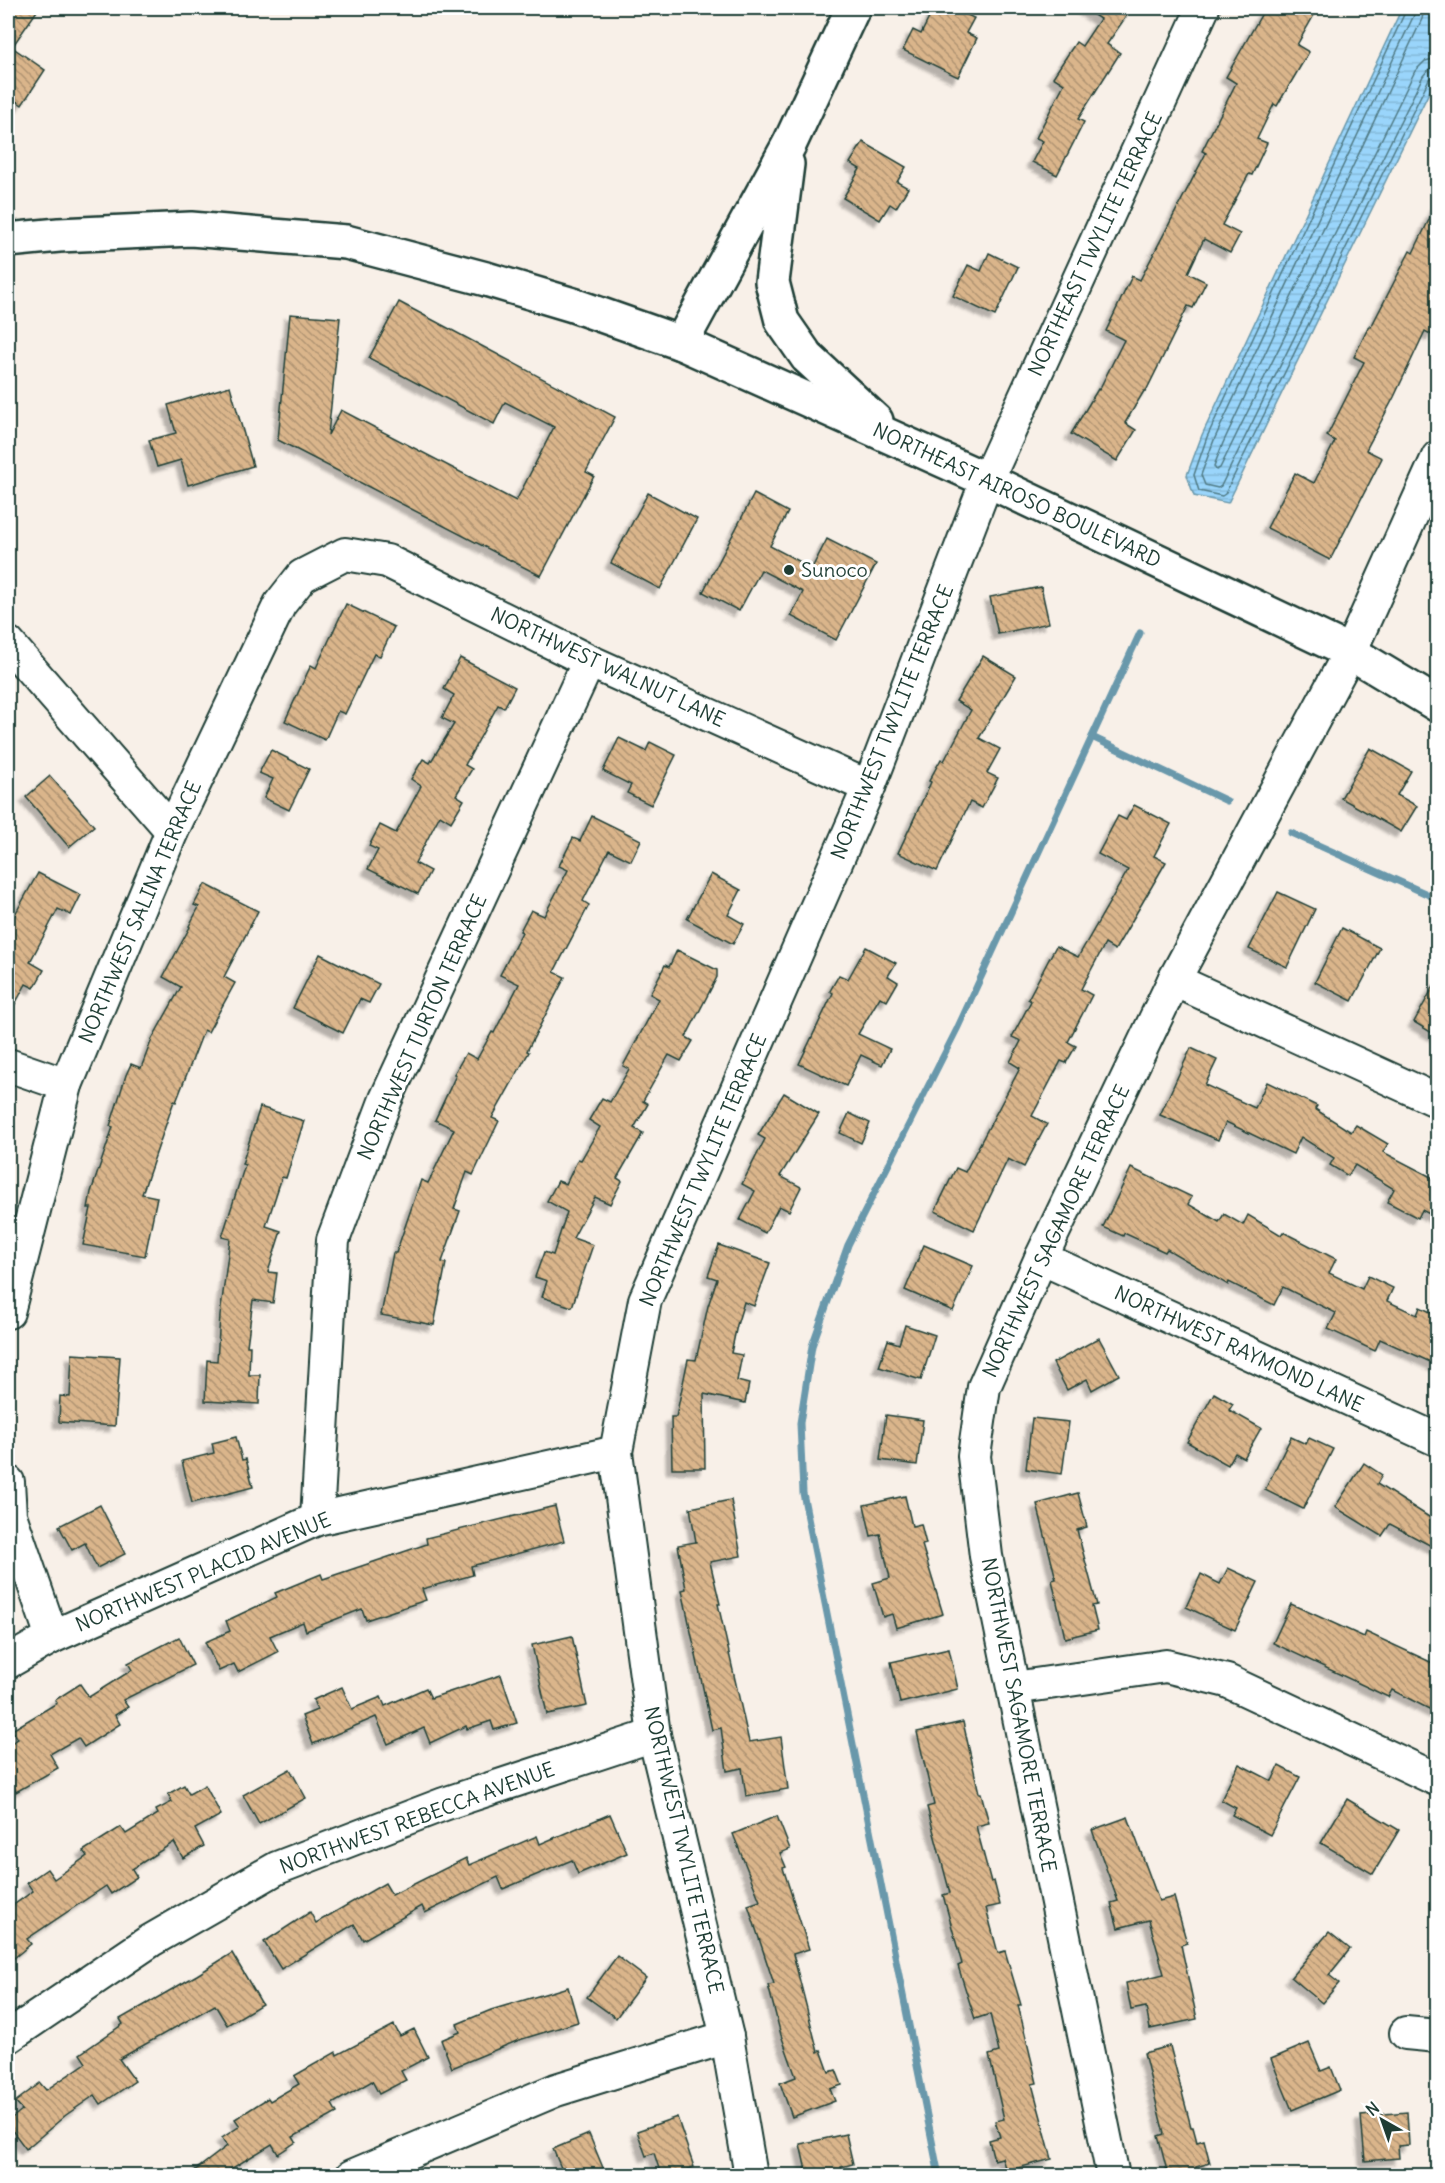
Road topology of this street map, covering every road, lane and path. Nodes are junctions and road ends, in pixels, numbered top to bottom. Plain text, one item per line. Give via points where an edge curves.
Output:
1 (853, 8) edge
2 (1203, 8) edge
3 (789, 144) junction
4 (8, 240) edge
5 (681, 343) junction
6 (895, 438) junction
7 (1437, 457) edge
8 (987, 480) junction
9 (345, 554) joint
10 (8, 643) edge
11 (1350, 652) junction
12 (590, 661) junction
13 (1437, 677) edge
14 (1437, 705) edge
15 (869, 786) junction
16 (172, 831) junction
17 (1174, 980) junction
18 (8, 1065) edge
19 (66, 1085) junction
20 (1437, 1101) edge
21 (1041, 1258) junction
22 (8, 1312) edge
23 (1437, 1440) edge
24 (616, 1452) junction
25 (8, 1482) edge
26 (317, 1519) junction
27 (52, 1637) junction
28 (8, 1662) edge
29 (1014, 1688) junction
30 (654, 1736) junction
31 (1437, 1780) edge
32 (1406, 2032) dead end
33 (1437, 2036) edge
34 (8, 2037) edge
35 (727, 2037) junction
36 (352, 2175) edge
37 (751, 2175) edge
38 (1113, 2175) edge

1 - 3 main road
2 - 8 street, NORTHEAST TWYLITE TERRACE
3 - 5 main road
3 - 6 main road via 772,282 782,321 807,357
4 - 5 main road, NORTHEAST AIROSO BOULEVARD via 191,229 346,242 573,305
5 - 6 main road, NORTHEAST AIROSO BOULEVARD
6 - 8 main road, NORTHEAST AIROSO BOULEVARD
7 - 11 street, NORTHWEST SAGAMORE TERRACE
8 - 11 main road, NORTHEAST AIROSO BOULEVARD
8 - 15 street, NORTHWEST TWYLITE TERRACE
9 - 12 street, NORTHWEST WALNUT LANE via 387,561
9 - 16 street, NORTHWEST SALINA TERRACE via 302,576 280,604
10 - 16 street
11 - 13 main road, NORTHEAST AIROSO BOULEVARD
11 - 14 main road, NORTHEAST AIROSO BOULEVARD
11 - 17 street, NORTHWEST SAGAMORE TERRACE
12 - 15 street, NORTHWEST WALNUT LANE
12 - 26 street, NORTHWEST TURTON TERRACE via 386,1099 333,1240
15 - 24 street, NORTHWEST TWYLITE TERRACE via 645,1300
16 - 19 street, NORTHWEST SALINA TERRACE
17 - 20 street
17 - 21 street, NORTHWEST SAGAMORE TERRACE
18 - 19 street
19 - 22 street, NORTHWEST SALINA TERRACE
21 - 23 street, NORTHWEST RAYMOND LANE
21 - 29 street, NORTHWEST SAGAMORE TERRACE via 984,1387 974,1456 986,1556
24 - 26 street, NORTHWEST PLACID AVENUE
24 - 30 street, NORTHWEST TWYLITE TERRACE
25 - 27 street via 10,1515
26 - 27 street, NORTHWEST PLACID AVENUE
27 - 28 street, NORTHWEST PLACID AVENUE
29 - 31 street via 1166,1666 1227,1681
29 - 38 street, NORTHWEST SAGAMORE TERRACE
30 - 34 street, NORTHWEST REBECCA AVENUE via 444,1804 277,1868 150,1941
30 - 35 street, NORTHWEST TWYLITE TERRACE
32 - 33 street
35 - 36 street via 556,2090
35 - 37 street, NORTHWEST TWYLITE TERRACE

